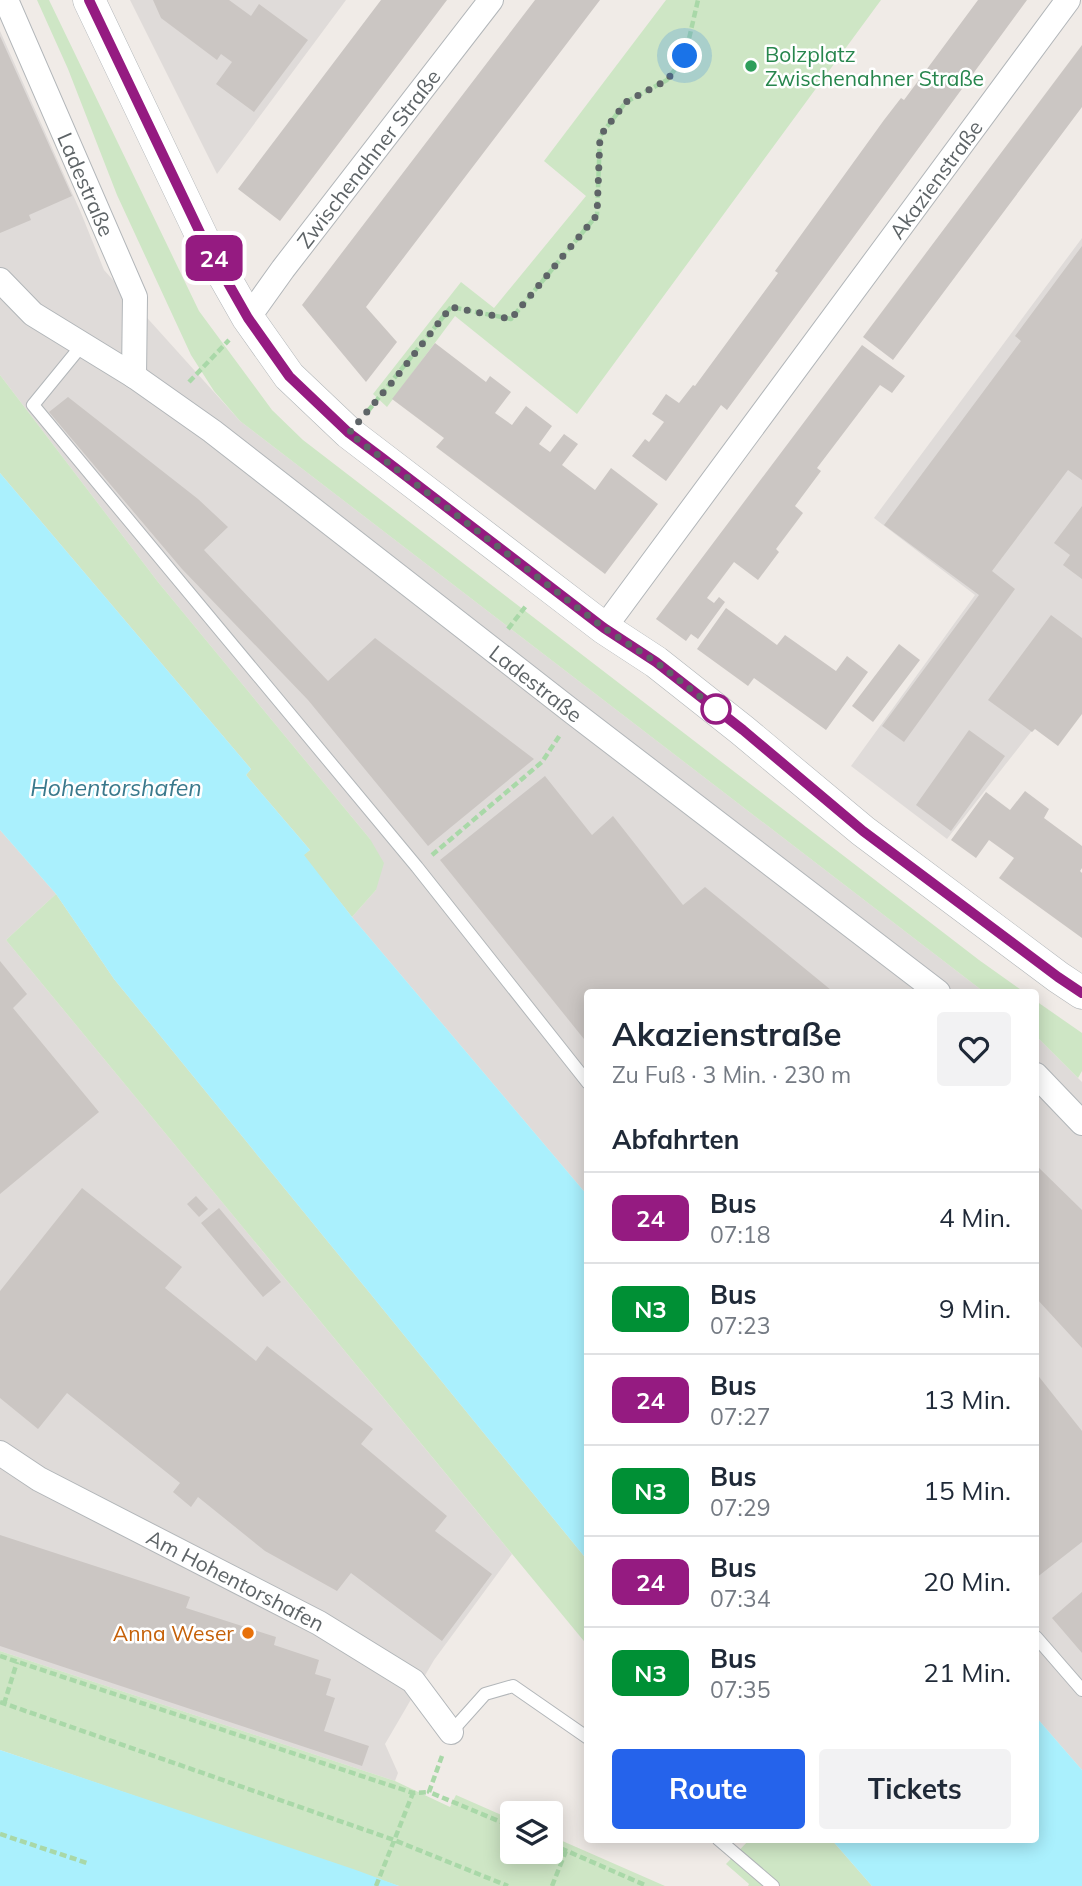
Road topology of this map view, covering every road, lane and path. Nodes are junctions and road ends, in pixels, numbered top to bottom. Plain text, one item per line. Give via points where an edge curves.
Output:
1 (6, 0) edge
2 (89, 0) edge
3 (491, 0) edge
4 (698, 0) edge
5 (1068, 0) edge
6 (0, 280) edge
7 (248, 318) junction
8 (82, 345) junction
9 (218, 351) dead end
10 (199, 372) dead end
11 (134, 376) junction
12 (349, 433) junction
13 (520, 614) dead end
14 (509, 628) dead end
15 (604, 628) junction
16 (574, 713) junction
17 (417, 867) junction
18 (934, 989) edge
19 (1082, 993) edge
20 (1039, 1077) edge
21 (584, 1078) edge
22 (1082, 1123) edge
23 (0, 1453) edge
24 (1039, 1640) edge
25 (0, 1656) edge
26 (17, 1662) junction
27 (1082, 1690) edge
28 (2, 1703) edge
29 (451, 1732) junction
30 (584, 1735) edge
31 (429, 1792) junction
32 (413, 1793) junction
33 (500, 1822) edge
34 (0, 1834) edge
35 (394, 1840) junction
36 (723, 1843) edge
37 (563, 1850) edge
38 (566, 1851) junction
39 (87, 1863) dead end
40 (376, 1886) edge
41 (508, 1886) edge
42 (552, 1886) edge
43 (647, 1886) edge
44 (773, 1886) edge

1 - 11 street, Ladestraße via 135,297
2 - 7 street via 203,239
3 - 7 street, Zwischenahner Straße
4 - 12 path via 685,56 667,80 626,102 600,136 597,215 511,319 451,307
5 - 15 street, Akazienstraße
6 - 8 street, Ladestraße via 33,314
7 - 12 street via 289,376
8 - 11 street, Ladestraße
8 - 17 lane via 33,405
9 - 10 path
11 - 16 street, Ladestraße via 212,431
12 - 15 street
13 - 14 path
15 - 19 street via 656,662 863,831
16 - 17 path via 542,762
16 - 18 street, Ladestraße
17 - 21 lane
20 - 22 street
23 - 29 street, Am Hohentorshafen via 39,1479 319,1623 413,1681
24 - 27 lane
25 - 26 path
26 - 28 path
26 - 32 path
28 - 35 path
29 - 30 lane via 485,1695 513,1686
29 - 31 path
31 - 32 path
31 - 33 path
32 - 35 path
34 - 39 path
35 - 40 path
35 - 41 path
36 - 44 lane
37 - 38 path
38 - 42 path
38 - 43 path

